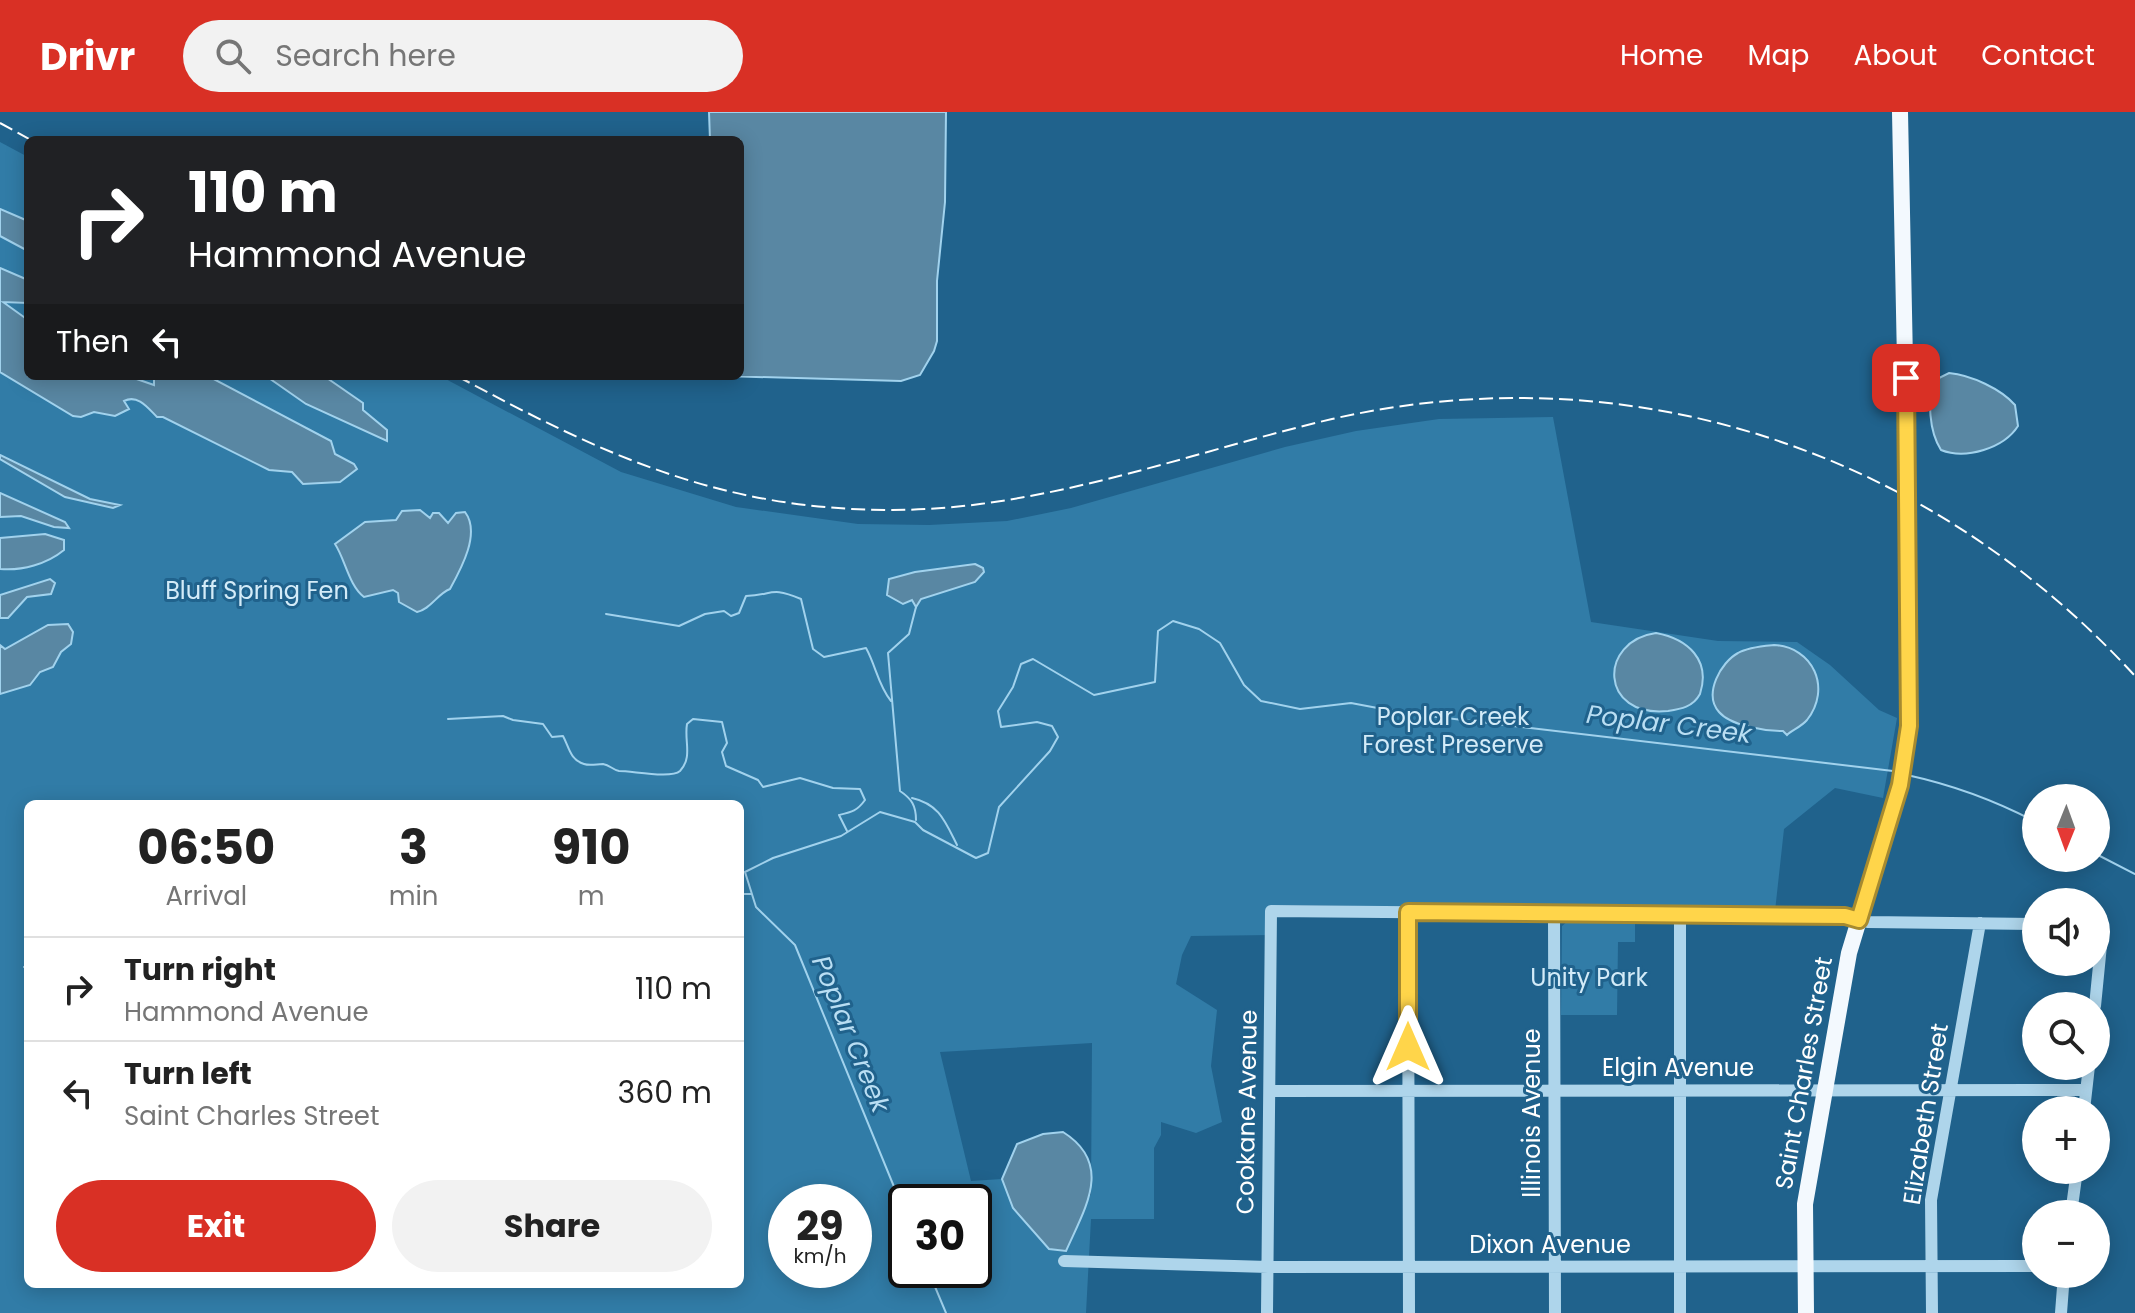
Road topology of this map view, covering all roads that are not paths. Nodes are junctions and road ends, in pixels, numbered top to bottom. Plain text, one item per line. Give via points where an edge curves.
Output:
1 (1900, 112) edge
2 (1408, 912) junction
3 (1554, 913) junction
4 (1680, 914) junction
5 (1859, 920) junction
6 (1980, 923) junction
7 (2022, 924) edge
8 (2087, 1080) edge
9 (1408, 1090) junction
10 (1680, 1090) junction
11 (2086, 1090) junction
12 (1270, 1091) junction
13 (1554, 1091) junction
14 (1826, 1091) junction
15 (1951, 1091) junction
16 (2085, 1096) edge
17 (1064, 1261) dead end
18 (1805, 1265) junction
19 (1931, 1265) junction
20 (1680, 1266) junction
21 (2022, 1266) edge
22 (1268, 1267) junction
23 (1409, 1267) junction
24 (1554, 1267) junction
25 (2063, 1288) edge
26 (1267, 1313) edge
27 (1409, 1313) edge
28 (1555, 1313) edge
29 (1680, 1313) edge
30 (1806, 1313) edge
31 (1932, 1313) edge
32 (2061, 1313) edge

1 - 5 main road, Saint Charles Street via 1910,645 1905,756
2 - 3 street
2 - 9 street
2 - 12 street, Cookane Avenue via 1271,911
3 - 4 street
3 - 13 street, Illinois Avenue
4 - 5 street
4 - 10 street
5 - 6 street
5 - 14 main road, Saint Charles Street
6 - 7 street
6 - 15 street, Elizabeth Street
8 - 11 street
9 - 12 street, Elgin Avenue
9 - 13 street, Elgin Avenue
9 - 23 street
10 - 13 street, Elgin Avenue
10 - 14 street, Elgin Avenue
10 - 20 street
11 - 15 street, Elgin Avenue
11 - 16 street
12 - 22 street, Cookane Avenue
13 - 24 street, Illinois Avenue
14 - 15 street, Elgin Avenue
14 - 18 main road, Saint Charles Street via 1805,1204
15 - 19 street, Elizabeth Street via 1931,1200
17 - 22 street, Dixon Avenue
18 - 19 street, Dixon Avenue
18 - 20 street, Dixon Avenue
18 - 30 main road, Saint Charles Street
19 - 21 street, Dixon Avenue
19 - 31 street, Elizabeth Street
20 - 24 street, Dixon Avenue
20 - 29 street
22 - 23 street, Dixon Avenue
22 - 26 street, Cookane Avenue
23 - 24 street, Dixon Avenue
23 - 27 street
24 - 28 street, Illinois Avenue
25 - 32 street

